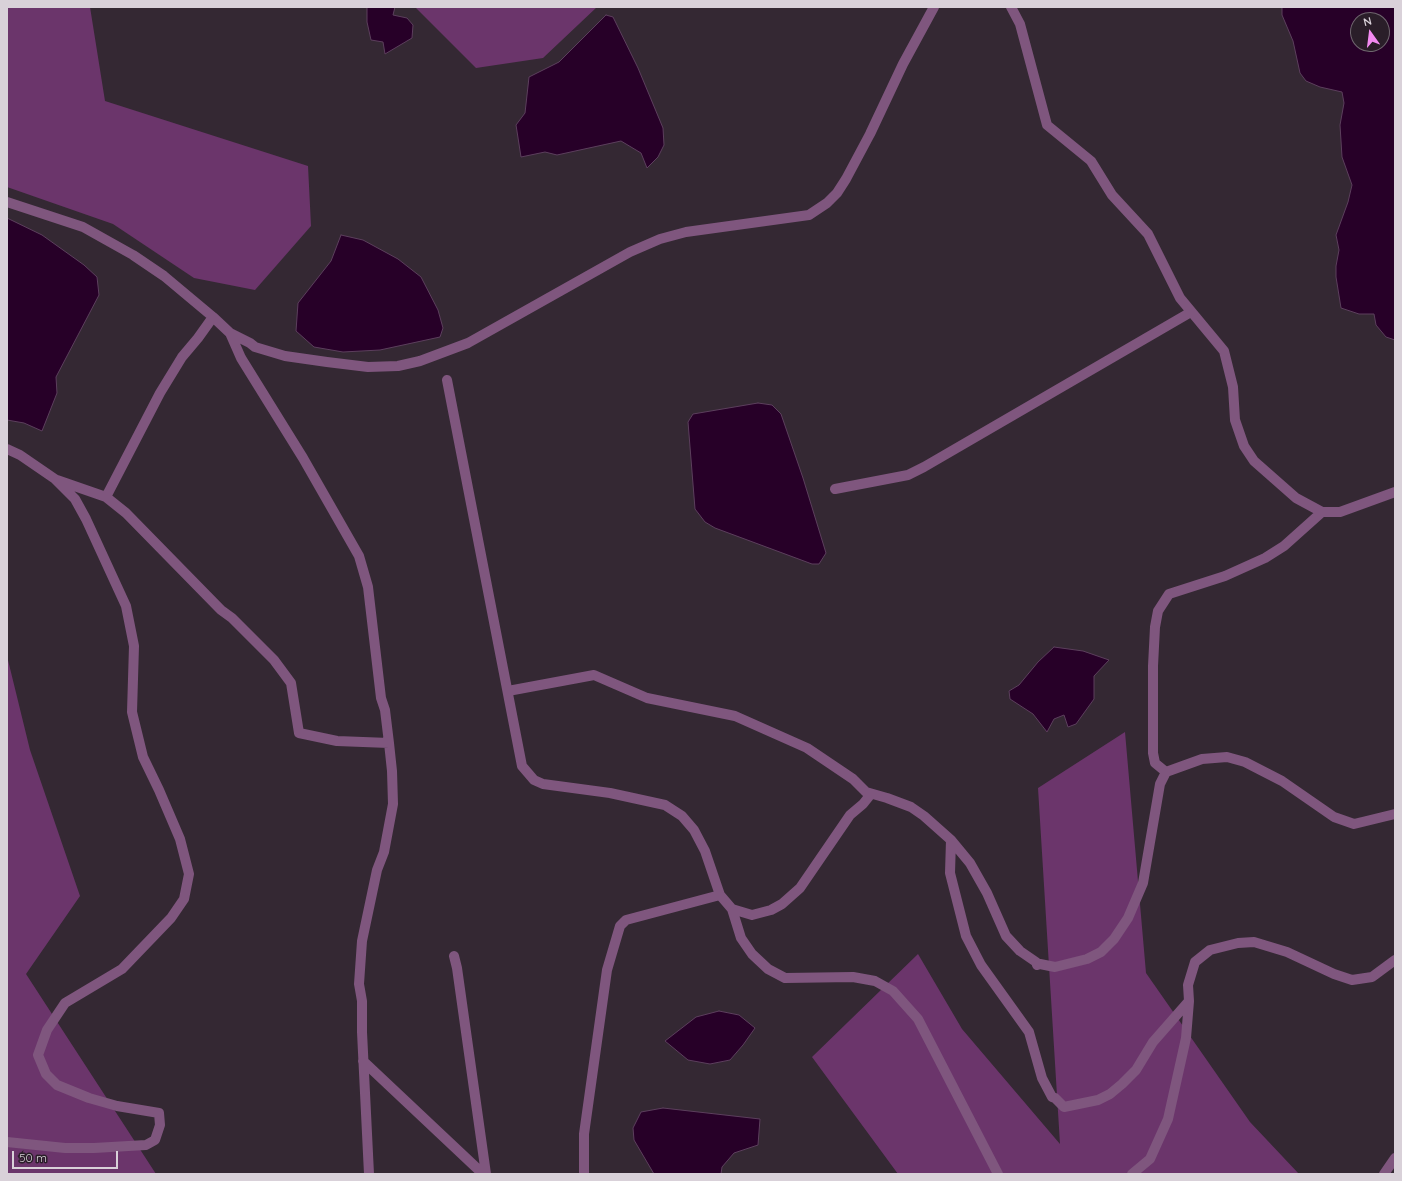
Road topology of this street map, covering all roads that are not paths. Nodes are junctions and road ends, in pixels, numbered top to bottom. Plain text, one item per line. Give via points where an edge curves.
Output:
1 (934, 7) edge
2 (1011, 7) edge
3 (7, 202) edge
4 (1191, 312) junction
5 (213, 317) junction
6 (230, 333) junction
7 (447, 380) dead end
8 (7, 449) edge
9 (55, 479) junction
10 (836, 488) dead end
11 (1395, 492) edge
12 (106, 497) junction
13 (1322, 512) junction
14 (508, 691) junction
15 (389, 743) junction
16 (1166, 772) junction
17 (871, 794) junction
18 (1395, 814) edge
19 (951, 840) junction
20 (720, 895) junction
21 (732, 909) junction
22 (454, 956) dead end
23 (1395, 960) edge
24 (1189, 1001) junction
25 (363, 1061) junction
26 (7, 1142) edge
27 (1395, 1158) edge
28 (369, 1174) edge
29 (484, 1174) edge
30 (584, 1174) edge
31 (998, 1174) edge
32 (1132, 1174) edge
33 (1384, 1174) edge

1 - 6 street via 846,179 827,203 809,215 686,232 660,239 630,252 468,343 420,361 398,366 368,367 285,356 255,347
2 - 4 street via 1020,24 1047,125 1091,161 1112,195 1148,234 1180,298
3 - 5 street via 83,227 164,276
4 - 10 street via 908,475
4 - 13 street via 1224,351 1233,387 1235,420 1244,446 1254,461 1296,498
5 - 6 street
5 - 12 street via 182,357 160,393
6 - 15 street via 240,358 303,458 358,556 368,587
7 - 14 street
8 - 9 street
9 - 12 street
9 - 26 street via 75,499 126,606 134,646 132,712 143,757 180,839 189,874 184,899 171,918 122,969 65,1003 47,1030 38,1055 46,1074 57,1084 89,1098 117,1106 159,1113 160,1125 154,1140 146,1145 94,1148
11 - 13 street via 1340,512
12 - 15 street via 126,513 274,660 291,683 299,733 337,741
13 - 16 street via 1284,546 1265,558 1226,576 1169,594 1158,612 1153,666 1153,753 1155,763
14 - 17 street via 594,675 647,698 735,716 807,748
14 - 20 street via 522,766 534,780 544,784 610,793 665,805 682,816 694,830 705,852
15 - 25 street via 393,804 362,941 359,984 362,1001
16 - 18 street via 1202,759 1227,757 1245,762 1282,781 1334,817 1354,824
16 - 19 street via 1160,784 1143,883 1128,918 1114,939 1101,952 1087,959 1055,967 1037,965 1020,952 1006,936 970,863
17 - 19 street via 911,807
17 - 21 street via 850,815 800,888 782,904 752,915
19 - 24 street via 950,873 966,936 981,965 1029,1032 1042,1078 1052,1097 1064,1107 1098,1100 1122,1084 1136,1070 1153,1042
20 - 21 street
20 - 30 street via 626,920 620,926 607,970 584,1134
21 - 31 street via 741,938 752,954 768,969 785,978 853,976 875,981 894,991 918,1019
22 - 29 street
23 - 24 street via 1372,977 1352,980 1287,952 1254,942 1238,943 1210,950 1195,962 1188,985
24 - 32 street via 1186,1038 1168,1119 1150,1159
25 - 28 street
25 - 29 street
27 - 33 street

